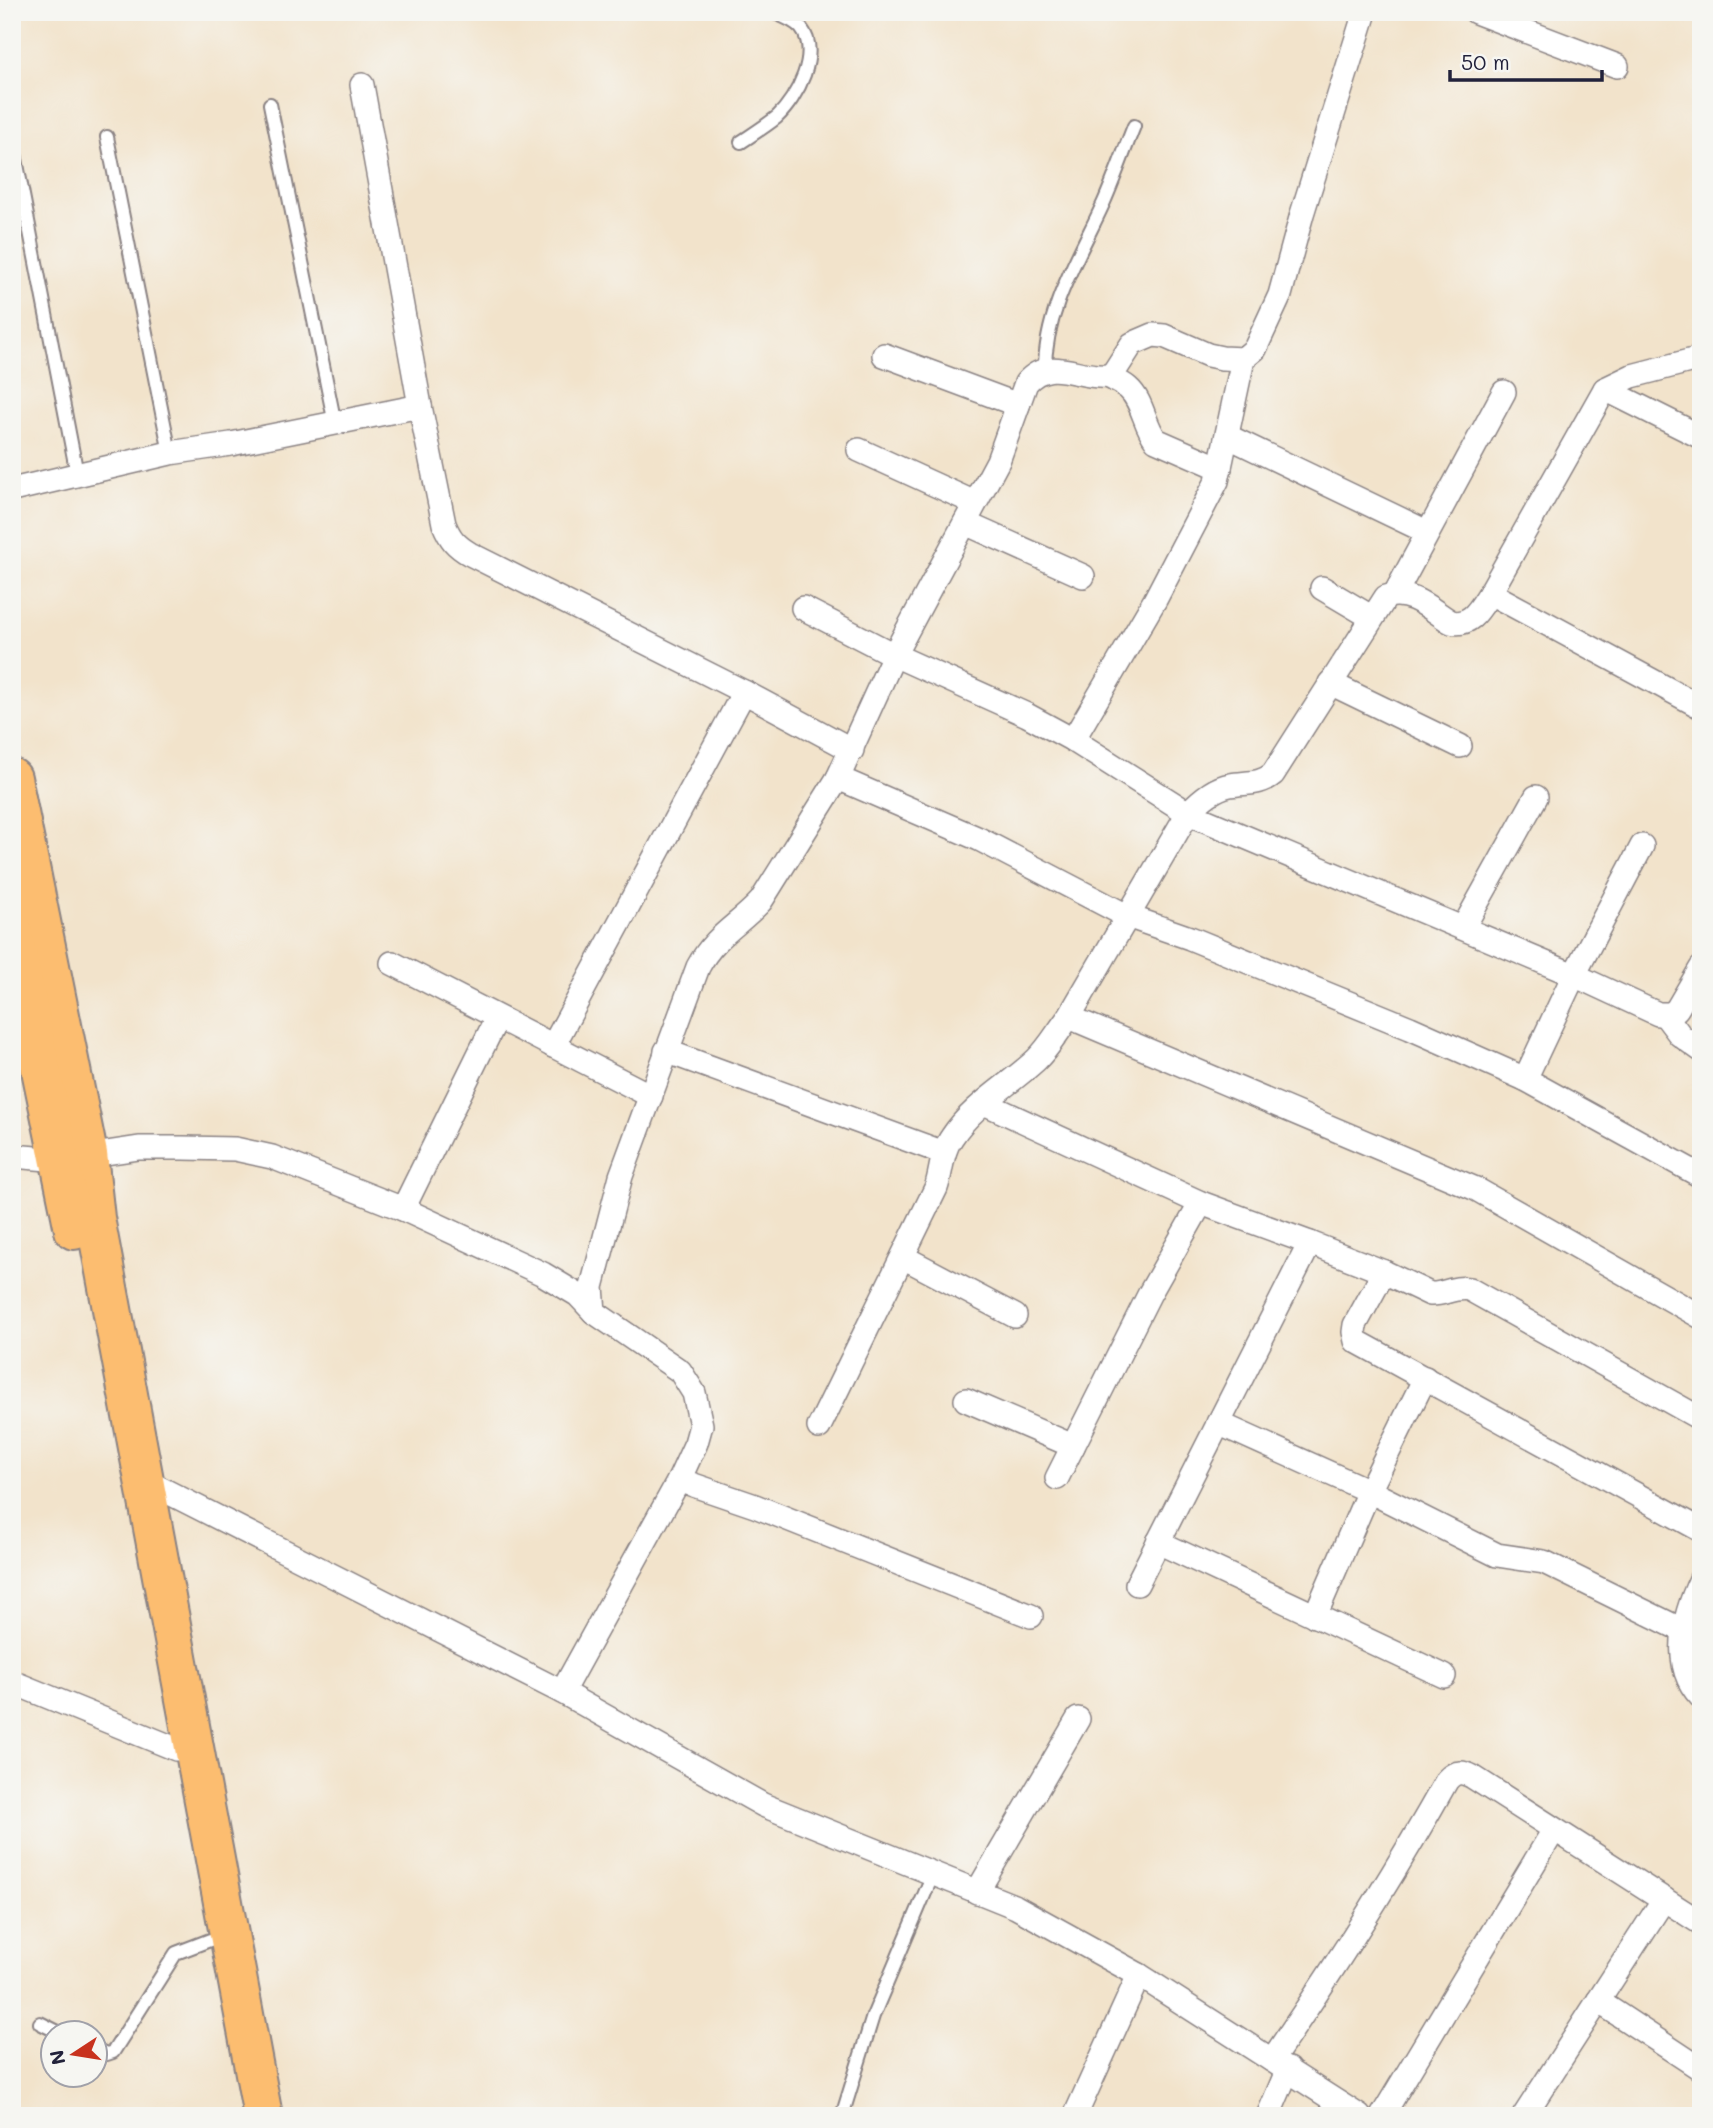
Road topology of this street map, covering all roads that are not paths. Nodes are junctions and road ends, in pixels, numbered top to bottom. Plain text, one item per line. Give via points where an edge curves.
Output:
1 (772, 12) edge
2 (1365, 12) edge
3 (1476, 12) edge
4 (1617, 66) dead end
5 (362, 85) dead end
6 (270, 104) dead end
7 (1134, 126) dead end
8 (107, 137) dead end
9 (741, 142) dead end
10 (15, 154) dead end
11 (884, 355) dead end
12 (1701, 358) edge
13 (1243, 359) junction
14 (1045, 369) junction
15 (1108, 376) junction
16 (1605, 389) junction
17 (1504, 392) dead end
18 (1018, 405) junction
19 (420, 406) junction
20 (335, 424) junction
21 (1227, 436) junction
22 (1701, 437) edge
23 (859, 450) dead end
24 (170, 453) junction
25 (1220, 468) junction
26 (77, 474) junction
27 (12, 490) edge
28 (970, 513) junction
29 (1427, 532) junction
30 (1083, 576) dead end
31 (1322, 588) dead end
32 (1490, 593) junction
33 (1395, 594) junction
34 (803, 608) dead end
35 (1371, 617) junction
36 (894, 654) junction
37 (1330, 683) junction
38 (744, 692) junction
39 (1701, 706) edge
40 (1073, 740) junction
41 (1460, 746) dead end
42 (852, 750) junction
43 (12, 778) edge
44 (838, 778) junction
45 (1536, 797) dead end
46 (1188, 813) junction
47 (1642, 846) dead end
48 (1127, 916) junction
49 (1463, 928) junction
50 (12, 929) edge
51 (392, 964) dead end
52 (1701, 968) edge
53 (1574, 975) junction
54 (1665, 1015) junction
55 (1069, 1017) junction
56 (497, 1018) junction
57 (553, 1046) junction
58 (1701, 1050) edge
59 (666, 1051) junction
60 (1525, 1079) junction
61 (651, 1097) junction
62 (984, 1103) junction
63 (944, 1153) junction
64 (12, 1156) edge
65 (74, 1157) junction
66 (1701, 1176) edge
67 (1201, 1203) junction
68 (403, 1209) junction
69 (1310, 1243) junction
70 (903, 1257) junction
71 (1384, 1272) junction
72 (594, 1312) junction
73 (1015, 1316) dead end
74 (1701, 1317) edge
75 (1424, 1378) junction
76 (116, 1385) junction
77 (966, 1400) dead end
78 (1701, 1419) edge
79 (1218, 1423) junction
80 (819, 1427) dead end
81 (1073, 1446) junction
82 (1058, 1478) dead end
83 (144, 1480) junction
84 (679, 1480) junction
85 (1369, 1491) junction
86 (1701, 1530) edge
87 (1158, 1542) junction
88 (1701, 1579) edge
89 (1137, 1584) dead end
90 (1031, 1616) dead end
91 (1315, 1616) junction
92 (1684, 1631) junction
93 (1444, 1676) dead end
94 (12, 1682) edge
95 (562, 1692) junction
96 (1701, 1697) edge
97 (1077, 1719) dead end
98 (176, 1749) junction
99 (1554, 1830) junction
100 (933, 1874) junction
101 (977, 1892) junction
102 (1664, 1899) junction
103 (1701, 1923) edge
104 (210, 1940) junction
105 (1139, 1975) junction
106 (1598, 2001) junction
107 (108, 2054) edge
108 (1280, 2064) junction
109 (1701, 2068) edge
110 (240, 2116) edge
111 (263, 2116) edge
112 (842, 2116) edge
113 (1074, 2116) edge
114 (1268, 2116) edge
115 (1359, 2116) edge
116 (1382, 2116) edge
117 (1524, 2116) edge

1 - 9 lane via 802,29 809,58 785,108
2 - 13 street via 1280,295 1255,349
3 - 4 street
5 - 19 street
6 - 20 lane
7 - 14 lane via 1058,300 1046,343
8 - 24 lane
10 - 26 lane
11 - 18 street
12 - 16 street via 1632,376
13 - 15 street via 1208,355 1153,335 1132,344
13 - 21 street
14 - 15 street
14 - 18 street via 1026,383
15 - 25 street via 1133,394 1156,440
16 - 22 street
16 - 32 street
17 - 29 street
18 - 28 street via 998,461
19 - 20 street
19 - 38 street via 444,524 458,547
20 - 24 street
21 - 25 street
21 - 29 street
23 - 28 street
24 - 26 street
25 - 40 street via 1155,600
26 - 27 street
28 - 30 street
28 - 36 street
29 - 33 street
31 - 35 street
32 - 33 street via 1468,621 1460,624
32 - 39 street
33 - 35 street via 1386,597
34 - 36 street
35 - 37 street
36 - 40 street
36 - 42 street
37 - 41 street
37 - 46 street via 1273,774 1257,783 1219,789
38 - 42 street
38 - 57 street
40 - 46 street
42 - 44 street
43 - 65 highway
44 - 48 street via 978,839
44 - 59 street via 761,901 708,949
45 - 49 street
46 - 48 street
46 - 49 street
47 - 53 street
48 - 55 street
48 - 60 street via 1271,971
49 - 53 street
50 - 65 highway
51 - 56 street
52 - 54 street via 1677,1009
53 - 54 street
53 - 60 street
54 - 58 street via 1679,1035
55 - 62 street via 1037,1059
55 - 74 street via 1476,1189
56 - 57 street
56 - 68 street
57 - 61 street
59 - 61 street
59 - 63 street
60 - 66 street
61 - 72 street via 608,1225 592,1287
62 - 63 street via 964,1121
62 - 67 street
63 - 70 street via 936,1188
64 - 65 street
65 - 68 street via 139,1148 235,1149 272,1157
65 - 76 highway
67 - 69 street
67 - 81 street
68 - 72 street via 543,1273 578,1295
69 - 71 street
69 - 79 street
70 - 73 street
70 - 80 street
71 - 75 street via 1355,1325 1354,1337
71 - 78 street via 1430,1294 1469,1289
72 - 84 street via 680,1371 694,1393 701,1425
75 - 85 street
75 - 86 street
76 - 83 highway
76 - 98 highway
77 - 81 street
79 - 85 street
79 - 87 street
81 - 82 street
83 - 95 street
83 - 111 highway
84 - 90 street
84 - 95 street
85 - 91 street
85 - 92 street via 1497,1555 1544,1562
87 - 89 street
87 - 91 street
88 - 92 street via 1689,1603
91 - 93 street
92 - 96 street via 1684,1670
94 - 98 street
95 - 100 street via 763,1805
97 - 101 street
98 - 104 highway
99 - 102 street
99 - 108 street via 1466,1773 1453,1774
99 - 116 street
100 - 101 street
100 - 112 lane via 873,2016
101 - 105 street via 1016,1907
102 - 103 street
102 - 106 street
104 - 107 lane via 176,1953
104 - 110 highway
105 - 108 street
105 - 113 street
106 - 109 street
106 - 117 street
108 - 114 street
108 - 115 street

